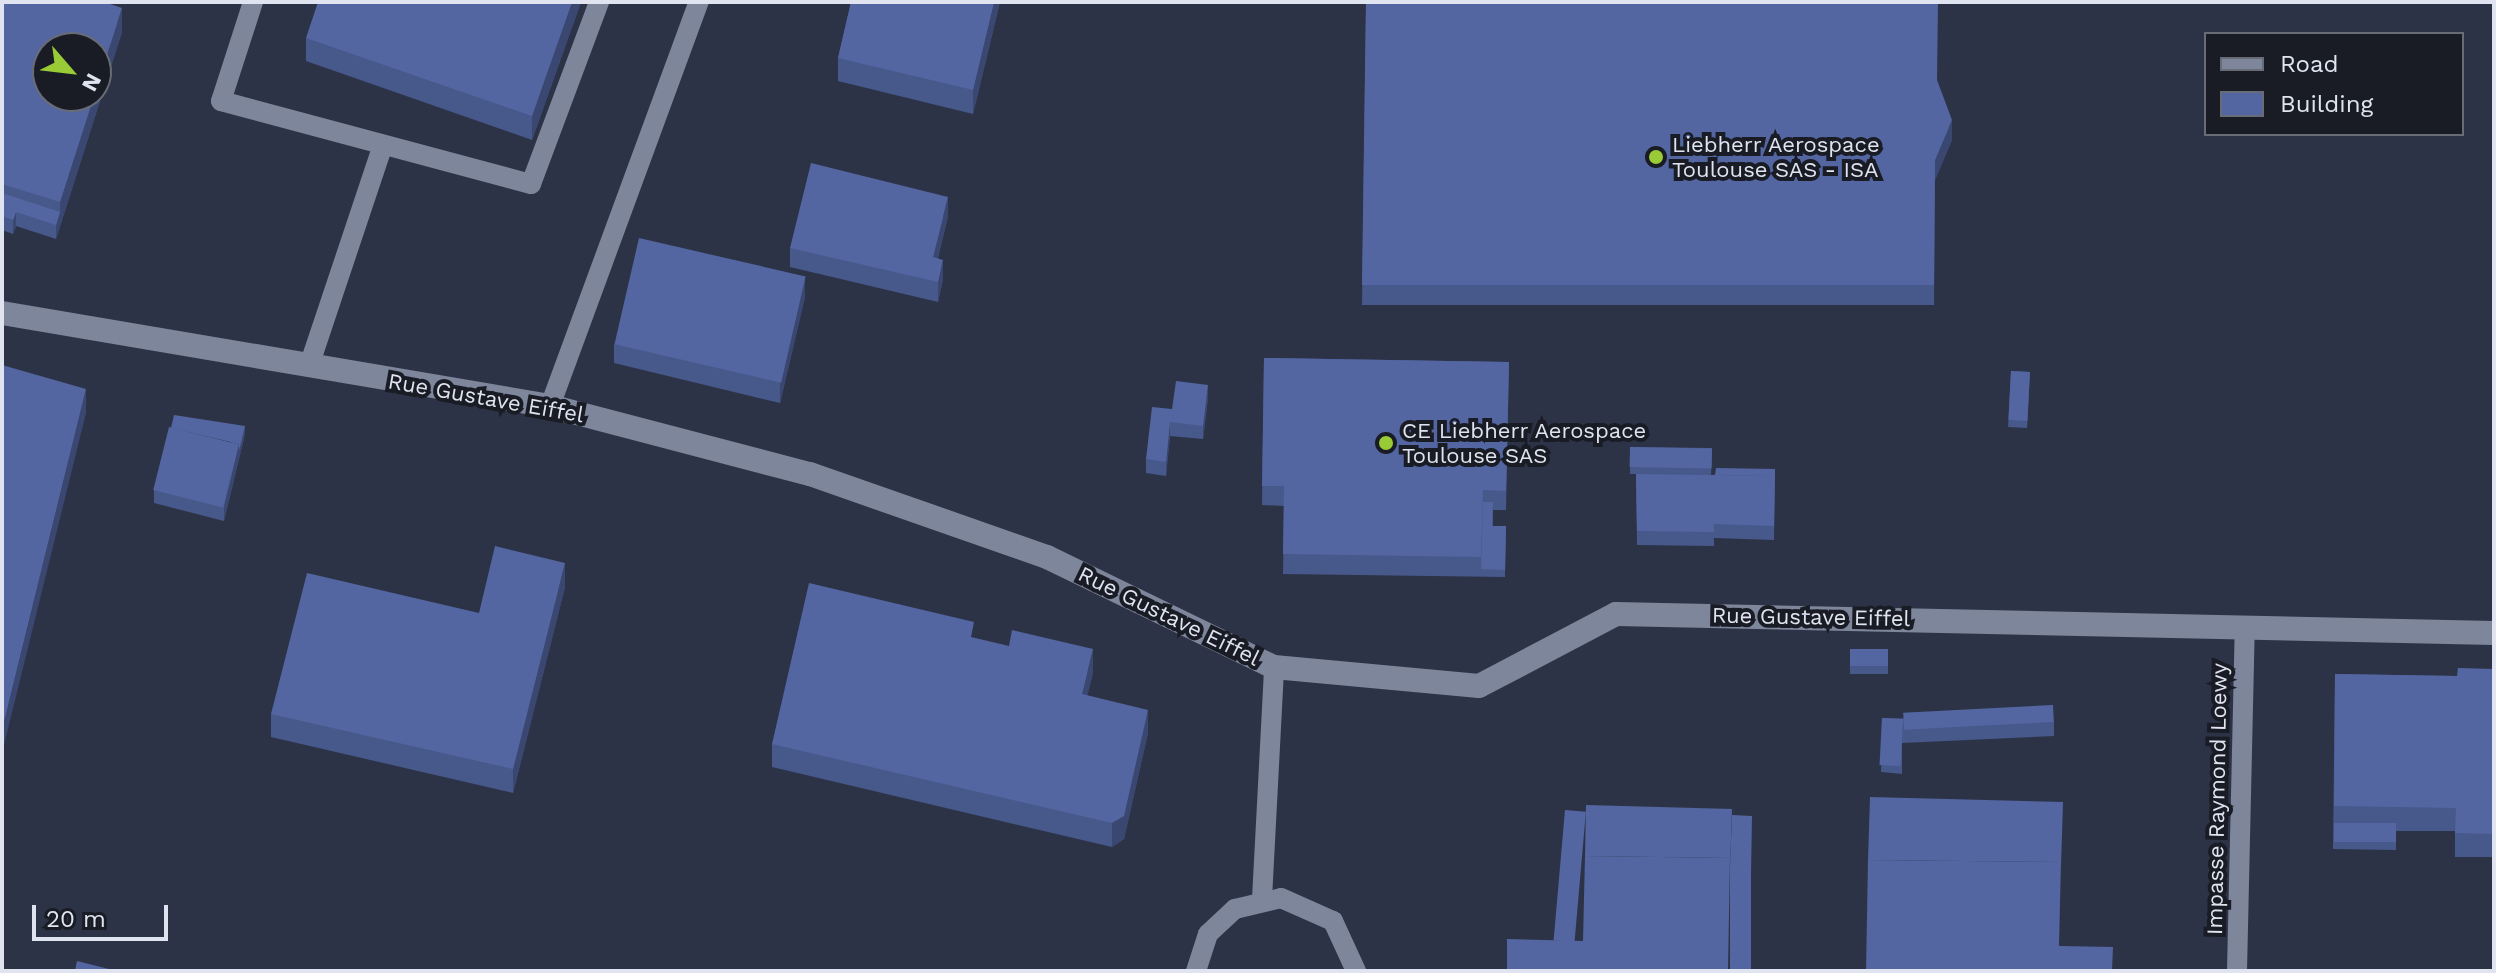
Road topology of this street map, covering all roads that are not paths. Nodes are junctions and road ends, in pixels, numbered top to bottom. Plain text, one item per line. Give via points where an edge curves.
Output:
1 (253, 2) edge
2 (599, 2) edge
3 (699, 2) edge
4 (383, 145) junction
5 (2, 313) edge
6 (309, 366) junction
7 (550, 406) junction
8 (2245, 628) junction
9 (2494, 633) edge
10 (1274, 667) junction
11 (1262, 899) junction
12 (1196, 971) edge
13 (1356, 971) edge
14 (2237, 971) edge

1 - 4 lane via 221,101
2 - 4 lane via 531,184
3 - 7 lane
4 - 6 lane
5 - 6 street, Rue Gustave Eiffel
6 - 7 street, Rue Gustave Eiffel
7 - 10 street, Rue Gustave Eiffel via 810,474 1047,557
8 - 9 street, Rue Gustave Eiffel
8 - 10 street, Rue Gustave Eiffel via 1616,614 1479,686
8 - 14 lane, Impasse Raymond Loewy
10 - 11 lane
11 - 12 lane via 1235,909 1208,934
11 - 13 lane via 1309,905 1333,921

